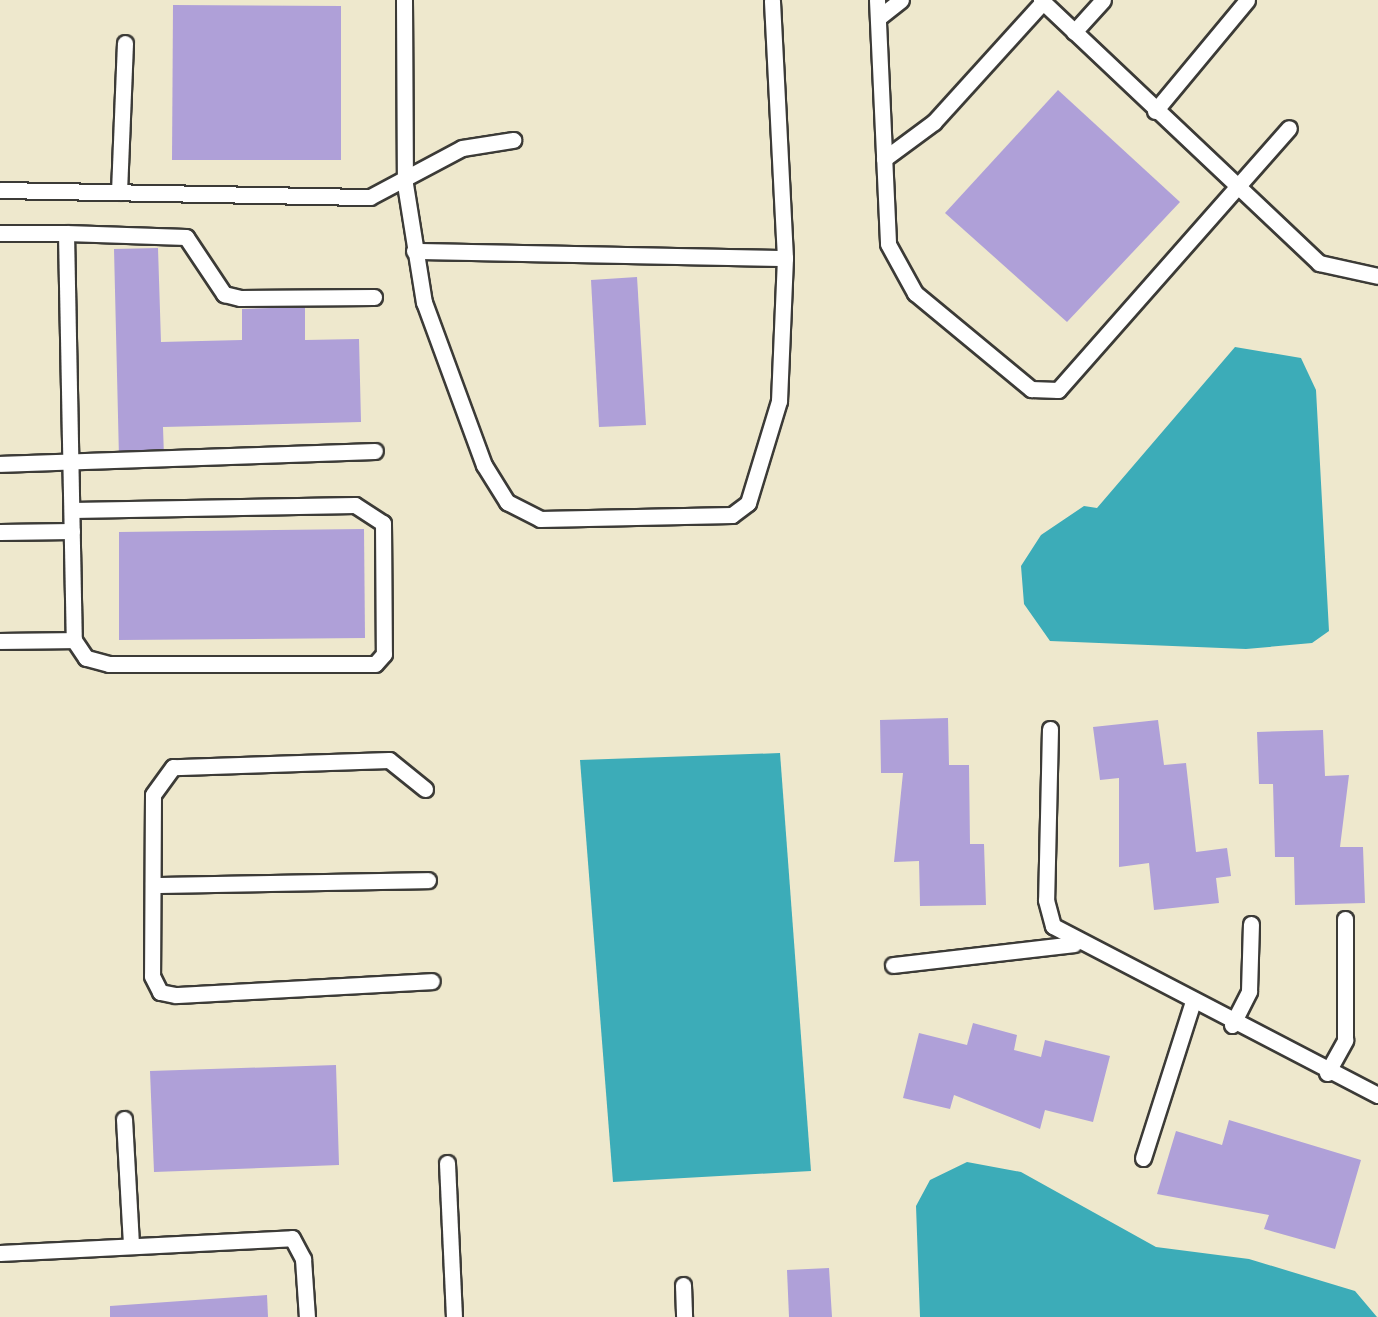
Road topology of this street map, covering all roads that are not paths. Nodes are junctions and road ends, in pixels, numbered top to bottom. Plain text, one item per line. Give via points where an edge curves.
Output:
1 (404, 0) edge
2 (772, 0) edge
3 (877, 0) edge
4 (901, 0) edge
5 (1103, 0) edge
6 (1247, 0) edge
7 (1042, 1) edge
8 (878, 18) junction
9 (1074, 32) junction
10 (125, 43) dead end
11 (1155, 110) junction
12 (1289, 128) dead end
13 (513, 140) dead end
14 (884, 160) junction
15 (405, 184) junction
16 (1236, 188) junction
17 (0, 190) edge
18 (118, 192) junction
19 (0, 233) edge
20 (66, 233) junction
21 (414, 251) junction
22 (785, 258) junction
23 (1378, 276) edge
24 (374, 297) dead end
25 (375, 451) dead end
26 (71, 462) junction
27 (0, 464) edge
28 (72, 510) junction
29 (72, 531) junction
30 (0, 532) edge
31 (74, 640) junction
32 (0, 641) edge
33 (1050, 729) dead end
34 (425, 789) dead end
35 (428, 880) dead end
36 (153, 885) junction
37 (1345, 920) dead end
38 (1250, 924) dead end
39 (1074, 944) junction
40 (893, 965) dead end
41 (432, 981) dead end
42 (1192, 1001) junction
43 (1232, 1024) junction
44 (1327, 1074) junction
45 (1378, 1095) edge
46 (124, 1119) dead end
47 (1142, 1158) dead end
48 (447, 1164) dead end
49 (131, 1246) junction
50 (0, 1253) edge
51 (683, 1285) dead end
52 (307, 1317) edge
53 (454, 1317) edge
54 (684, 1317) edge

1 - 15 lane
2 - 22 lane
3 - 8 lane
4 - 8 lane
5 - 9 lane
6 - 11 lane
7 - 9 lane
7 - 14 lane via 934,122
8 - 14 lane
9 - 11 lane
10 - 18 lane
11 - 16 lane
12 - 16 lane
13 - 15 lane via 462,148
14 - 16 lane via 888,244 915,293 1031,389 1058,390
15 - 18 lane via 370,197
15 - 21 lane
16 - 23 lane via 1319,263
17 - 18 lane
19 - 20 lane
20 - 24 lane via 186,237 224,294 240,298
20 - 26 lane
21 - 22 lane
21 - 22 lane via 484,465 507,502 540,519 732,514 748,503 779,401
25 - 26 lane
26 - 27 lane
26 - 28 lane
28 - 29 lane
28 - 31 lane via 355,505 382,523 384,654 375,664 108,664 86,658
29 - 30 lane
29 - 31 lane
31 - 32 lane
33 - 39 lane via 1046,900 1053,926
34 - 36 lane via 389,760 172,767 153,794
35 - 36 lane
36 - 41 lane via 160,992
37 - 44 lane via 1345,1040
38 - 43 lane via 1249,990
39 - 40 lane
39 - 42 lane
42 - 43 lane
42 - 47 lane
43 - 44 lane
44 - 45 lane
46 - 49 lane
48 - 53 lane
49 - 50 lane
49 - 52 lane via 292,1238 303,1258
51 - 54 lane

